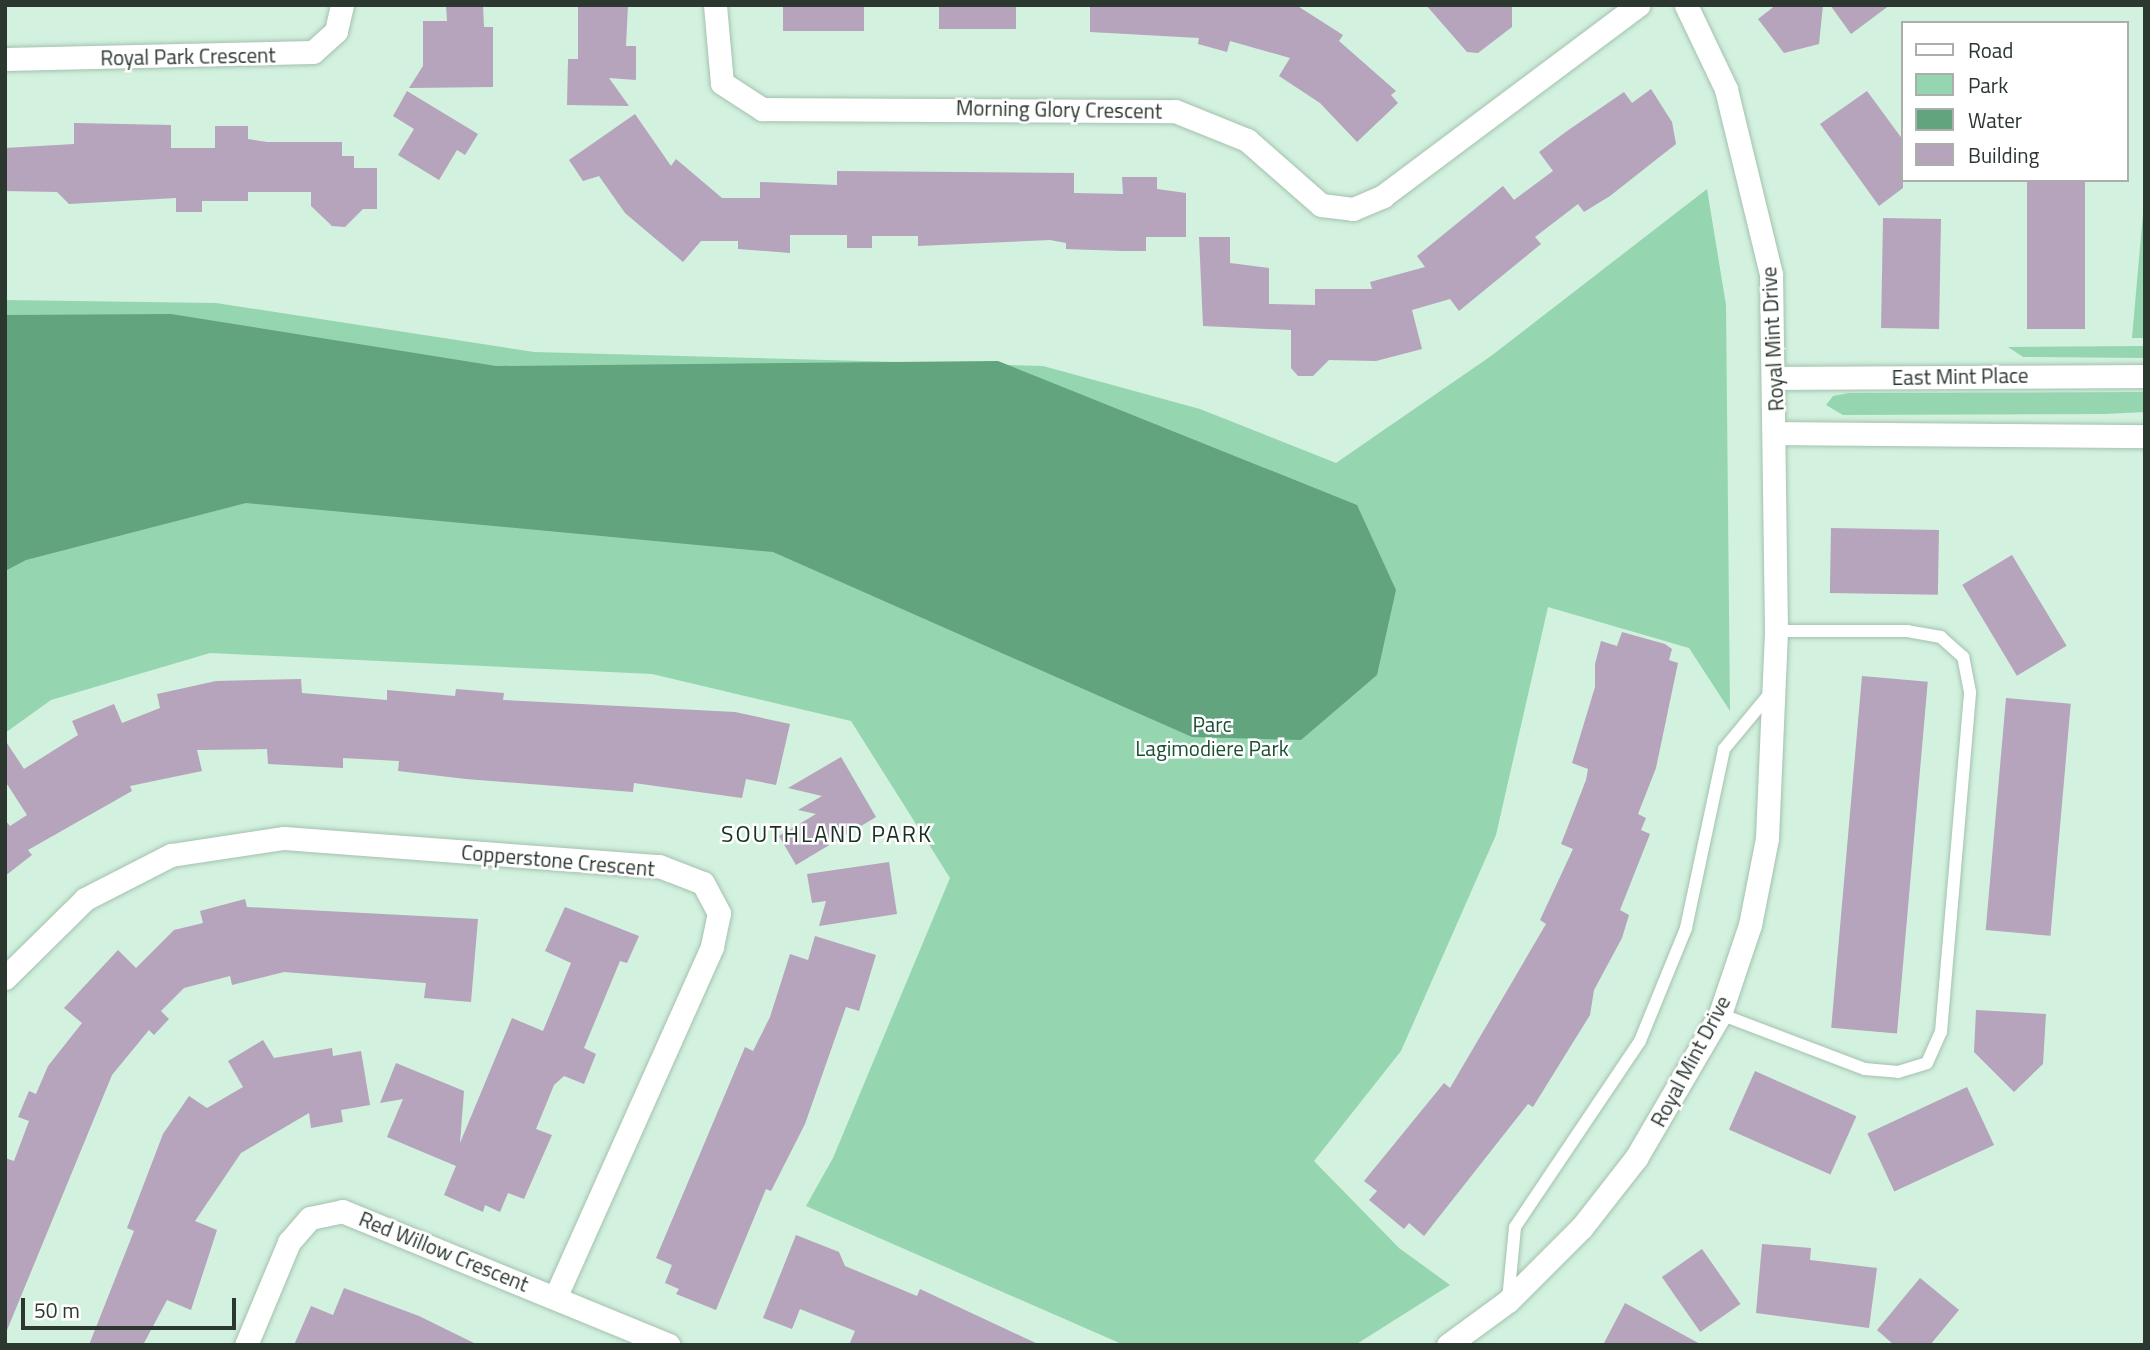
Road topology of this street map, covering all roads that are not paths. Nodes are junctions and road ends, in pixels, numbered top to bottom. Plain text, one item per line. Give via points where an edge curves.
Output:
1 (342, 5) edge
2 (715, 5) edge
3 (1638, 5) edge
4 (1686, 5) edge
5 (5, 59) edge
6 (2145, 376) edge
7 (1775, 378) junction
8 (1776, 433) junction
9 (2145, 436) edge
10 (1776, 631) junction
11 (1774, 688) junction
12 (5, 978) edge
13 (1720, 1014) junction
14 (556, 1295) junction
15 (1508, 1301) junction
16 (246, 1345) edge
17 (669, 1345) edge
18 (1448, 1345) edge

1 - 5 street, Royal Park Crescent via 337,31 313,52
2 - 3 street, Morning Glory Crescent via 722,83 762,109 1175,111 1247,140 1321,205 1353,209 1383,196
4 - 7 street, Royal Mint Drive via 1726,89 1755,192 1771,274
6 - 7 street, East Mint Place
7 - 8 street, Royal Mint Drive
8 - 9 street
8 - 10 street, Royal Mint Drive
10 - 11 street, Royal Mint Drive
10 - 13 lane via 1908,631 1941,637 1963,657 1970,692 1941,1032 1927,1063 1887,1071 1865,1069
11 - 13 street, Royal Mint Drive via 1767,838 1750,925
11 - 15 lane via 1724,749 1686,928 1640,1041 1516,1227
12 - 14 street, Copperstone Crescent via 85,899 171,855 284,838 659,866 703,883 719,913 712,947
13 - 15 street, Royal Mint Drive via 1636,1158 1581,1227
14 - 16 street, Red Willow Crescent via 342,1211 310,1218 289,1242
14 - 17 street, Red Willow Crescent
15 - 18 street, Royal Mint Drive

